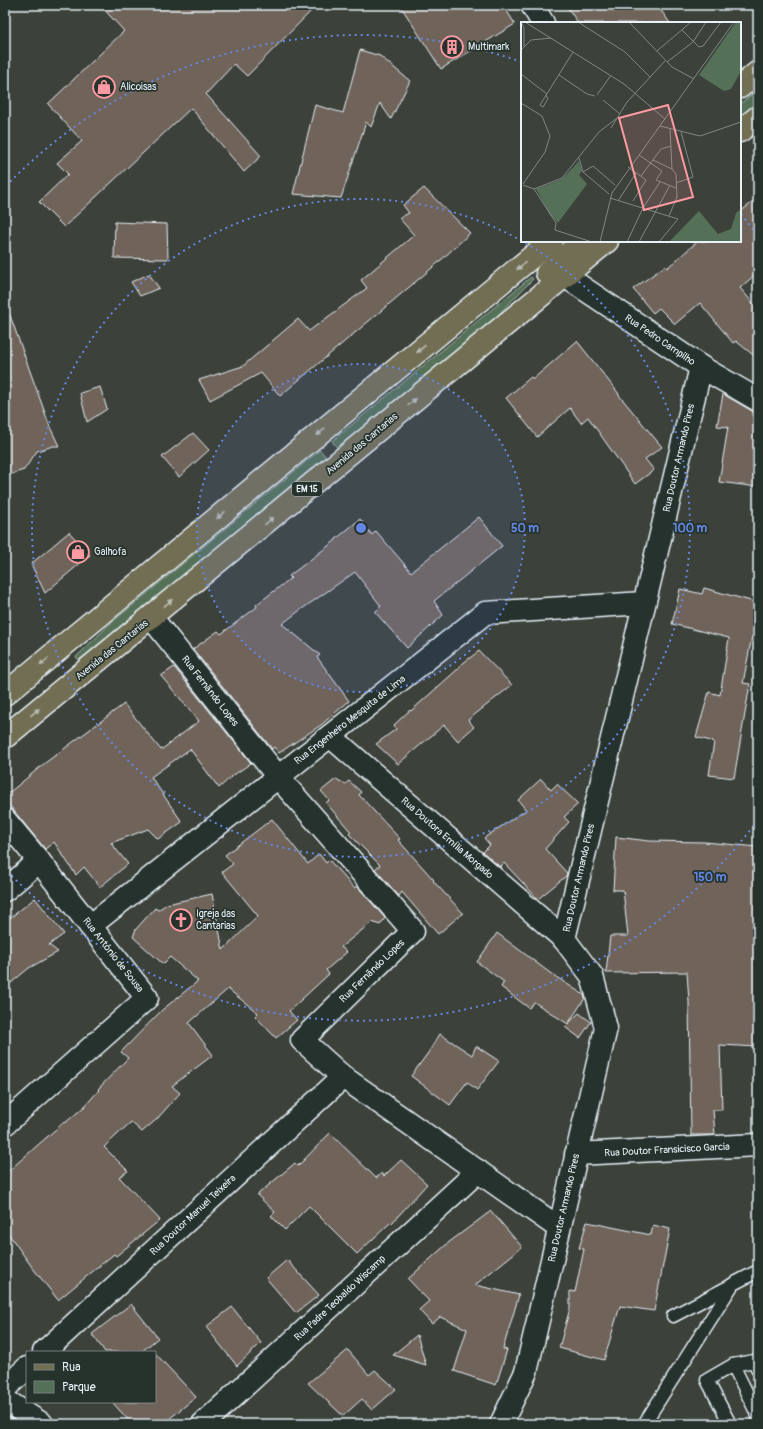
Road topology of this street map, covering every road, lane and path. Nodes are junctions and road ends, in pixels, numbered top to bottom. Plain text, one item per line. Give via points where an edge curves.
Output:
1 (532, 5) edge
2 (542, 22) edge
3 (758, 72) edge
4 (741, 86) edge
5 (758, 116) edge
6 (741, 130) edge
7 (550, 242) edge
8 (581, 242) edge
9 (606, 242) edge
10 (565, 276) junction
11 (519, 314) junction
12 (701, 367) junction
13 (758, 400) edge
14 (644, 603) junction
15 (151, 617) junction
16 (5, 694) edge
17 (330, 736) junction
18 (5, 737) edge
19 (278, 777) junction
20 (5, 820) edge
21 (39, 861) junction
22 (5, 890) edge
23 (90, 926) junction
24 (564, 939) junction
25 (343, 1077) junction
26 (5, 1124) edge
27 (758, 1145) edge
28 (576, 1154) junction
29 (478, 1171) junction
30 (559, 1228) junction
31 (758, 1271) edge
32 (733, 1284) junction
33 (673, 1316) dead end
34 (45, 1351) edge
35 (733, 1365) junction
36 (26, 1369) edge
37 (758, 1370) edge
38 (5, 1388) edge
39 (5, 1400) edge
40 (758, 1416) edge
41 (42, 1424) edge
42 (203, 1424) edge
43 (501, 1424) edge
44 (644, 1424) edge
45 (730, 1424) edge

1 - 2 street
3 - 4 main road
5 - 6 main road
7 -> 16 main road
8 - 11 main road via 548,272
9 - 10 main road, Avenida das Cantarias / EM 15
10 - 11 main road, Avenida das Cantarias / EM 15
10 - 12 street, Rua Pedro Campilho
15 -> 11 main road, Avenida das Cantarias / EM 15
12 - 13 street, Rua Pedro Campilho
12 - 14 street, Rua Doutor Armando Pires
14 - 17 street, Rua Engenheiro Mesquita de Lima via 485,613
14 - 24 street, Rua Doutor Armando Pires
18 -> 15 main road, Avenida das Cantarias / EM 15
15 - 19 street, Rua Fernãndo Lopes
17 - 19 street, Rua Engenheiro Mesquita de Lima
17 - 24 street, Rua Doutora Emília Morgado
19 - 23 street, Rua Engenheiro Mesquita de Lima
19 - 25 street, Rua Fernãndo Lopes via 413,931 302,1040
20 - 21 street, Rua António de Sousa
21 - 22 street
21 - 23 street, Rua António de Sousa
23 - 26 street, Rua António de Sousa via 147,998
24 - 28 street, Rua Doutor Armando Pires via 592,976 606,1028
25 - 29 street, Rua Fernãndo Lopes
25 - 34 street, Rua Doutor Manuel Teixeira
27 - 28 street, Rua Doutor Fransicisco Garcia
28 - 30 street, Rua Doutor Armando Pires
29 - 30 street, Rua Fernãndo Lopes
29 - 42 street, Rua Padre Teobaldo Wiscamp
30 - 43 street, Rua Doutor Armando Pires via 526,1372
31 - 32 lane
32 - 33 lane
32 - 44 lane
35 - 37 lane via 754,1361
35 - 40 lane
35 - 45 lane via 707,1380
36 - 38 street
39 - 41 street

